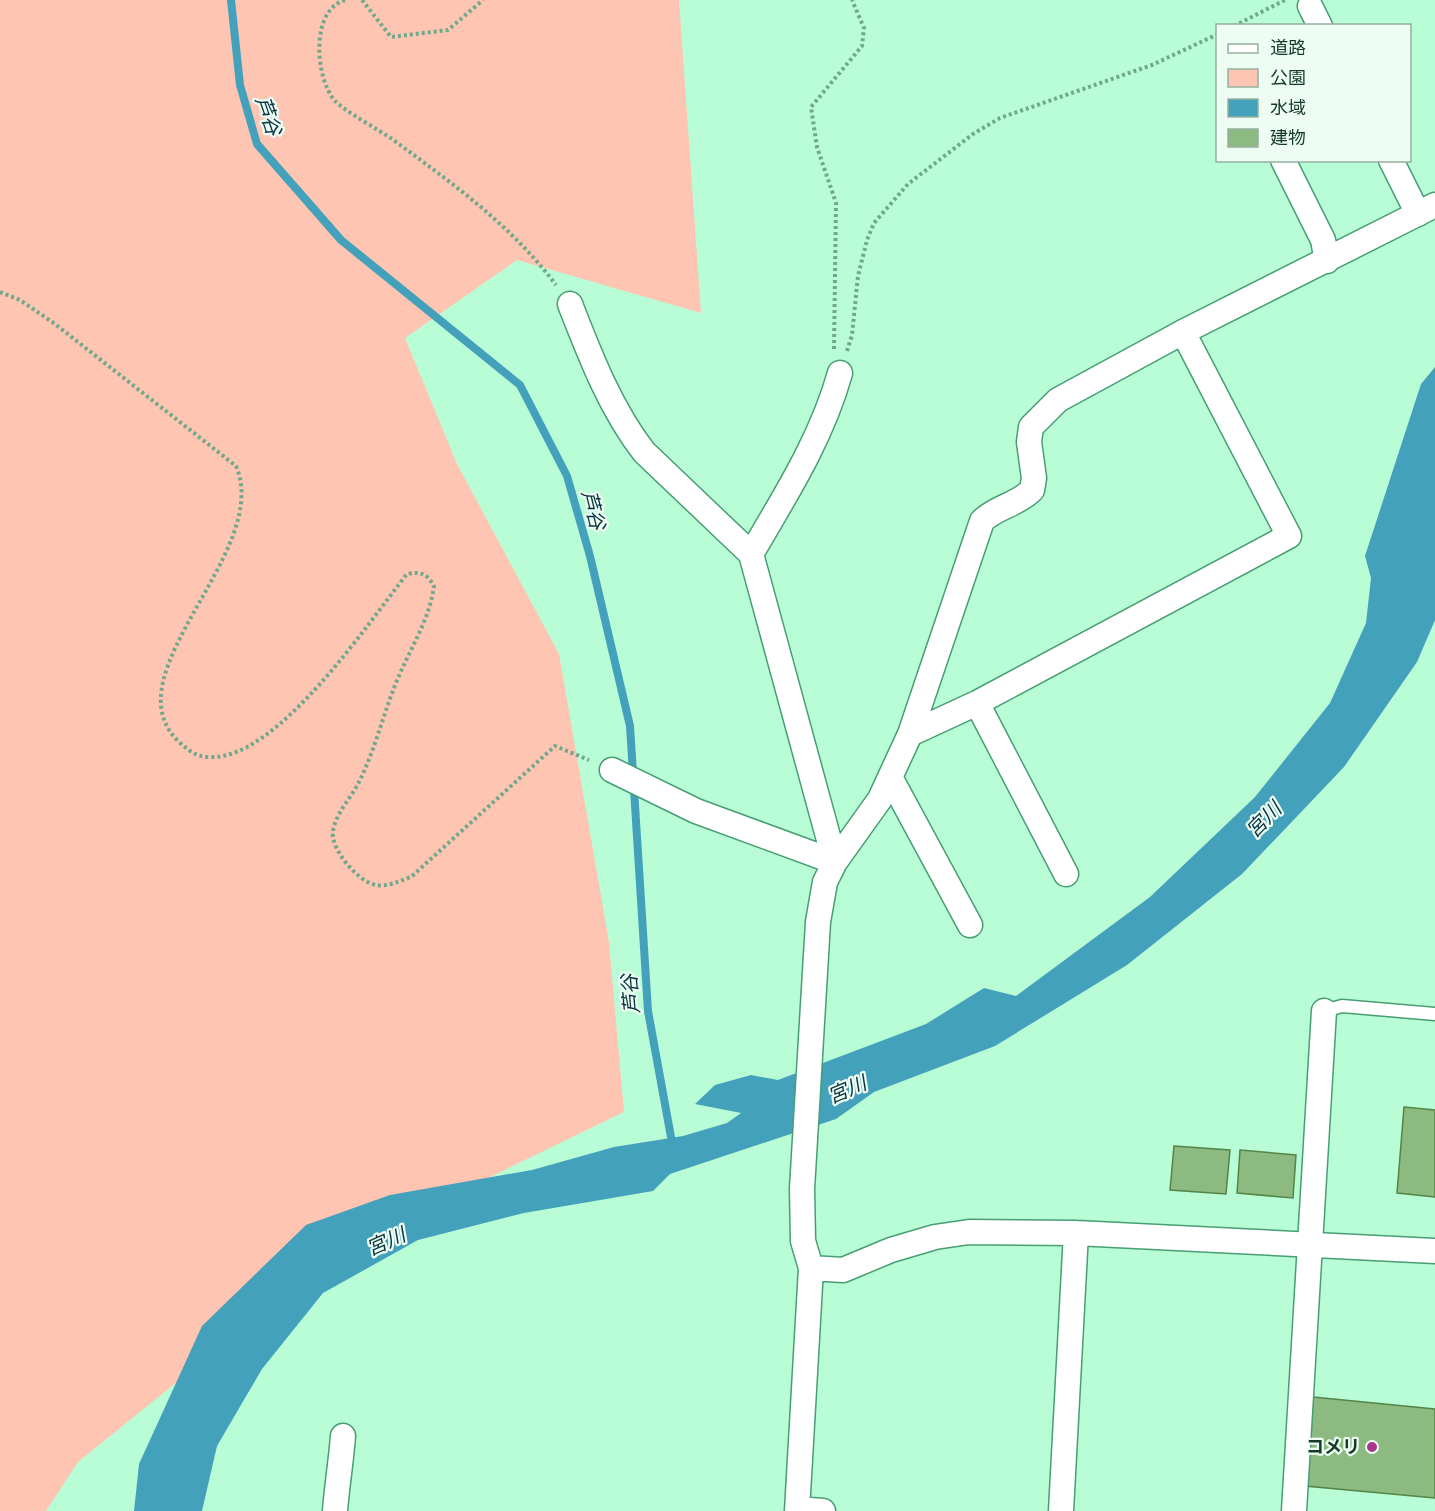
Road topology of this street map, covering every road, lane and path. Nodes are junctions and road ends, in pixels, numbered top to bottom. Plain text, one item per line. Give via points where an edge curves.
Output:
1 (345, 0) edge
2 (362, 0) edge
3 (483, 0) edge
4 (852, 0) edge
5 (1285, 0) edge
6 (1238, 24) edge
7 (1216, 34) edge
8 (1284, 162) edge
9 (1392, 162) edge
10 (1427, 209) edge
11 (1327, 261) junction
12 (0, 292) edge
13 (570, 304) joint
14 (1183, 332) junction
15 (840, 373) junction
16 (751, 554) junction
17 (977, 703) junction
18 (910, 734) junction
19 (612, 770) joint
20 (890, 777) junction
21 (835, 862) junction
22 (1066, 874) dead end
23 (970, 925) dead end
24 (1324, 1011) joint
25 (1435, 1014) edge
26 (1076, 1233) junction
27 (1310, 1245) junction
28 (1435, 1251) edge
29 (811, 1268) junction
30 (343, 1436) dead end
31 (797, 1510) edge
32 (335, 1511) edge
33 (824, 1511) edge
34 (1061, 1511) edge
35 (1294, 1511) edge

1 - 13 path via 328,12 320,32 320,68 335,100 482,206
2 - 3 path via 391,37 448,30
4 - 15 path via 864,28 862,46 811,107 817,147 836,203 834,361
5 - 6 path
7 - 15 path via 1152,65 1000,118 908,184 874,223 867,240 858,276 852,335
8 - 11 street via 1323,240
9 - 10 street
10 - 11 street
11 - 14 street
12 - 19 path via 20,300 55,324 236,466 241,478 237,519 216,573 170,657 164,679 162,720 188,751 211,757 229,754 256,742 286,721 407,574 418,572 428,576 434,586 432,602 394,687 375,746 333,831 334,847 341,858 372,885 387,886 411,877 555,746
13 - 16 street via 595,370 632,436
14 - 17 street via 1289,536
14 - 18 street via 1058,399 1031,427 1032,490 982,521
15 - 16 street via 832,402 799,470
16 - 21 street
17 - 18 street
17 - 22 street
18 - 20 street
19 - 21 street via 696,811
20 - 21 street via 880,799
20 - 23 street
21 - 29 street via 825,882 818,922 814,984 803,1179 804,1241
24 - 25 lane via 1342,1006
24 - 27 street
26 - 27 street
26 - 29 street via 969,1232 934,1237 843,1270
26 - 34 street
27 - 28 street
27 - 35 street
29 - 31 street
30 - 32 street
31 - 33 street

